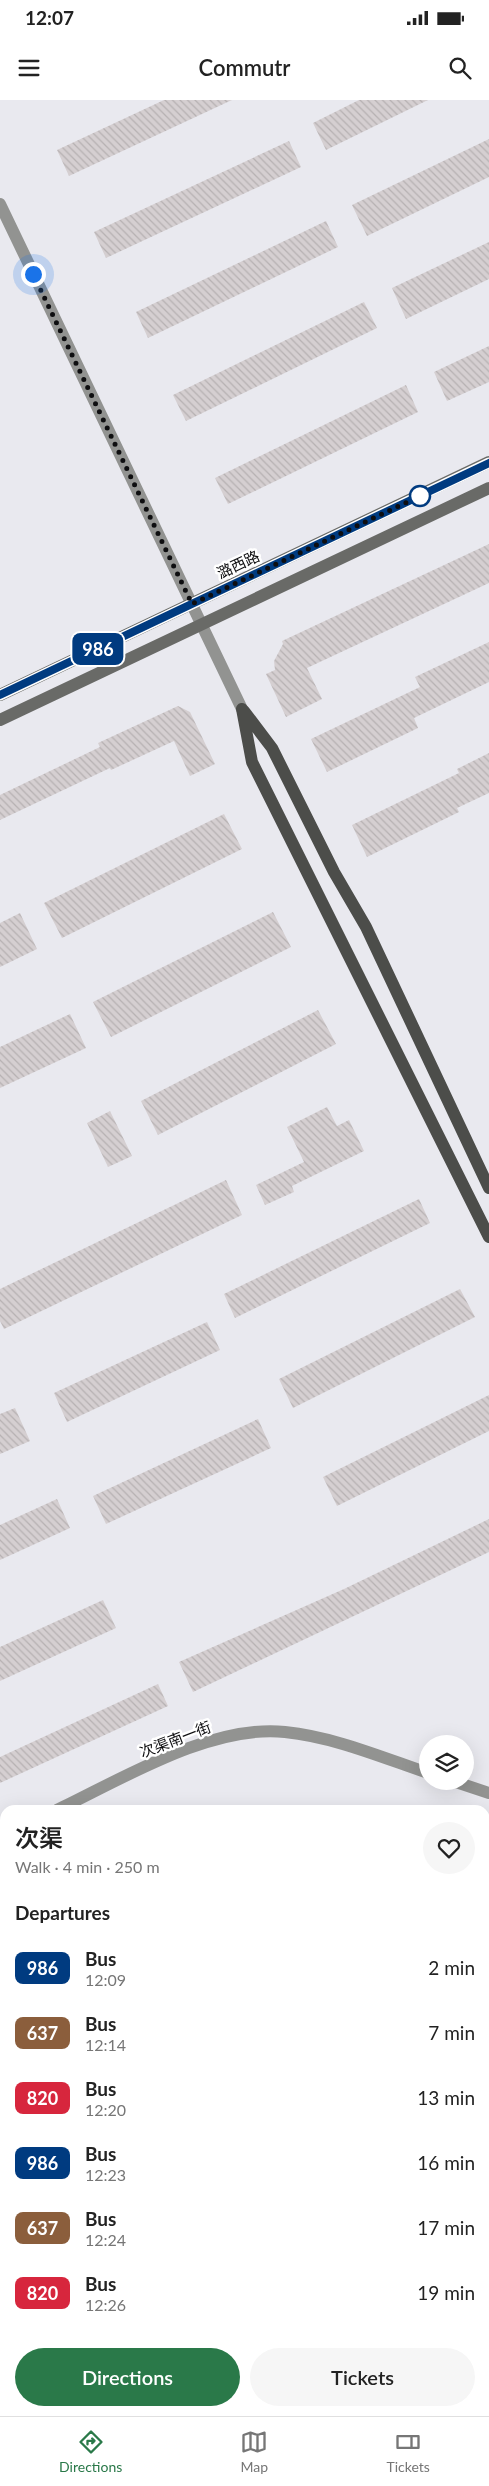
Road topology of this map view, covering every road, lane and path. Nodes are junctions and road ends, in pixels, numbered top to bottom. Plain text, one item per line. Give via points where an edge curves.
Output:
1 (0, 204) edge
2 (489, 462) edge
3 (489, 488) edge
4 (192, 604) junction
5 (201, 624) junction
6 (0, 695) edge
7 (242, 709) junction
8 (0, 720) edge
9 (489, 1188) edge
10 (489, 1237) edge
11 (419, 1770) edge
12 (474, 1788) edge
13 (489, 1793) edge
14 (68, 1805) edge

1 - 4 street
2 - 4 main road, 潞西路
3 - 5 main road
4 - 5 street
4 - 6 main road, 潞西路
5 - 7 street
5 - 8 main road
7 - 9 main road via 272,748 334,872 366,927
7 - 10 main road via 252,762
11 - 14 street, 次渠南一街 via 330,1740 284,1732 243,1732 196,1745
12 - 13 street

